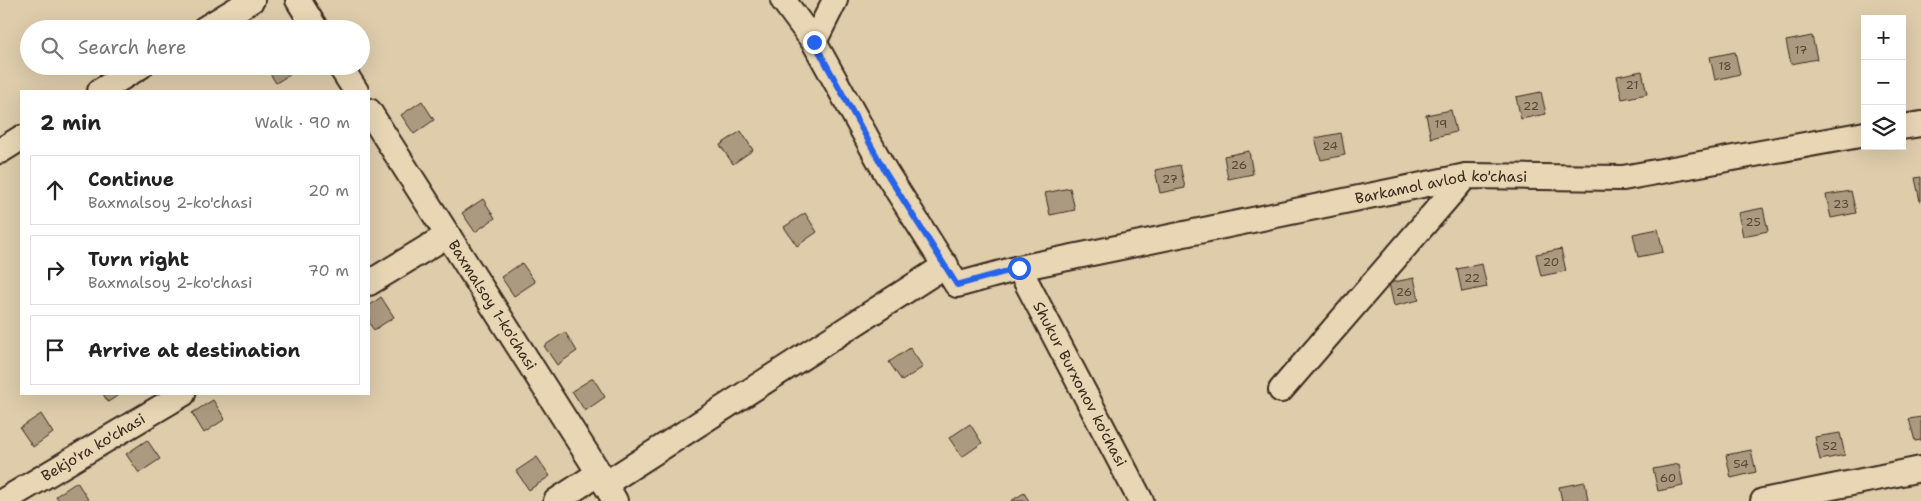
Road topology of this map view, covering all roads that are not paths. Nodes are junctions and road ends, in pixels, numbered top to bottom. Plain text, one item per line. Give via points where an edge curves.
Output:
1 (252, 0) edge
2 (298, 0) edge
3 (783, 0) edge
4 (835, 0) edge
5 (219, 20) edge
6 (310, 20) edge
7 (814, 42) junction
8 (126, 75) edge
9 (346, 75) edge
10 (102, 90) edge
11 (355, 90) edge
12 (370, 113) edge
13 (1921, 124) edge
14 (1906, 126) edge
15 (1861, 135) edge
16 (20, 139) edge
17 (0, 151) edge
18 (1466, 176) junction
19 (448, 235) junction
20 (946, 265) junction
21 (1019, 268) junction
22 (370, 282) edge
23 (1281, 390) dead end
24 (181, 395) edge
25 (1921, 469) edge
26 (607, 486) edge
27 (3, 501) edge
28 (556, 501) edge
29 (1141, 501) edge
30 (1763, 501) edge

1 - 5 street
2 - 6 street
3 - 7 street
4 - 7 street
7 - 20 street via 885,171
8 - 10 street
9 - 11 street
12 - 19 street, Baxmalsoy 1-ko'chasi
13 - 14 street
15 - 18 street, Barkamol avlod ko'chasi via 1623,178
16 - 17 street
18 - 21 street, Barkamol avlod ko'chasi
18 - 23 street
19 - 22 street
19 - 26 street, Baxmalsoy 1-ko'chasi
20 - 21 street, Barkamol avlod ko'chasi via 957,285
20 - 26 street
21 - 29 street, Shukur Burxonov ko'chasi
24 - 27 street, Bekjo'ra ko'chasi
25 - 30 street
26 - 28 street

